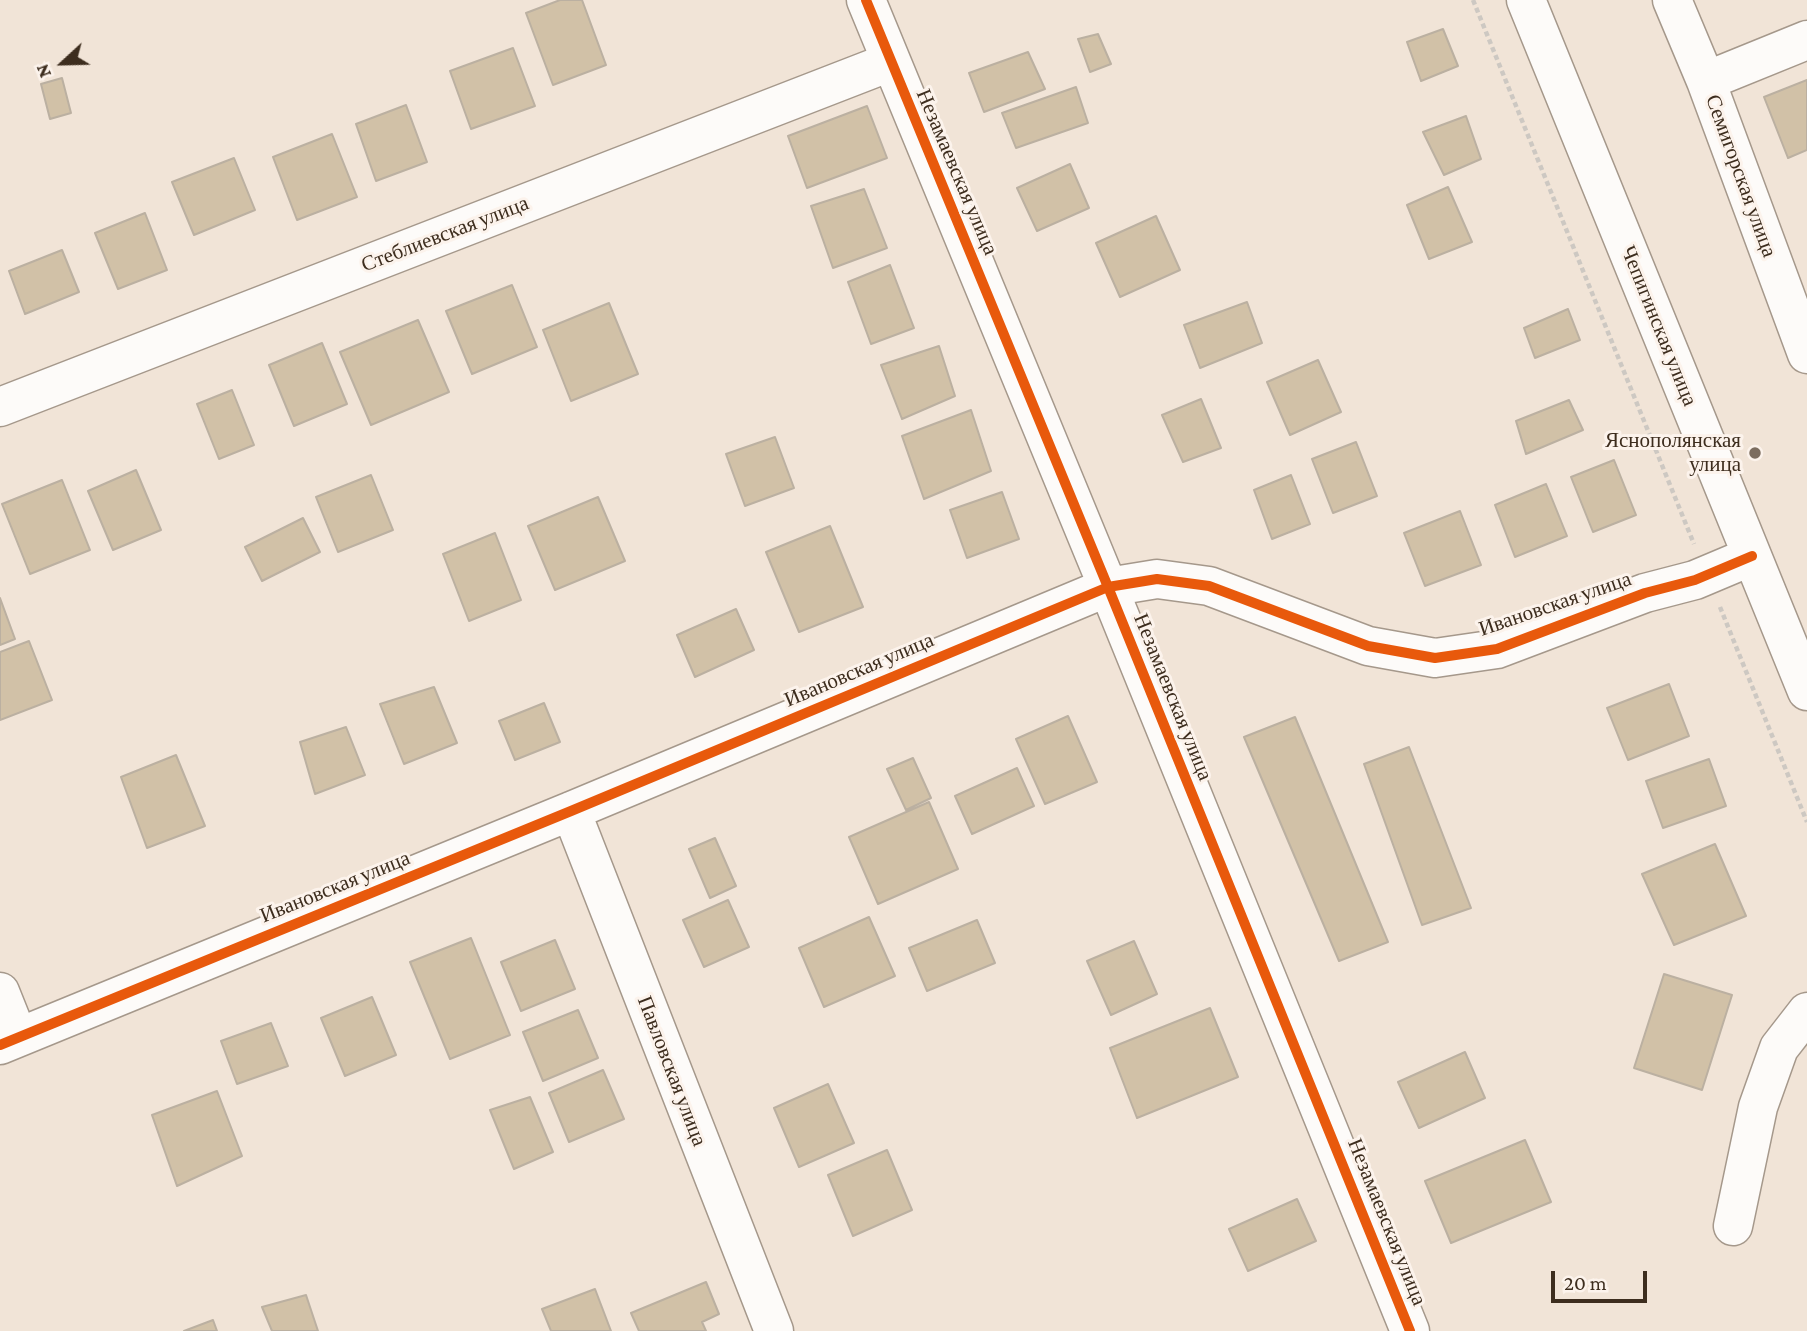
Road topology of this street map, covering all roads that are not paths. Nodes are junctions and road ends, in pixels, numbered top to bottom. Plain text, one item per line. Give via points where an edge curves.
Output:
1 (866, 0) edge
2 (1526, 0) edge
3 (1672, 0) edge
4 (1807, 40) edge
5 (890, 62) junction
6 (1706, 81) junction
7 (1807, 354) edge
8 (0, 407) edge
9 (1752, 556) junction
10 (1108, 587) junction
11 (1807, 691) edge
12 (571, 811) junction
13 (0, 992) edge
14 (1807, 1012) edge
15 (9, 1041) edge
16 (1733, 1226) dead end
17 (774, 1331) edge
18 (1410, 1331) edge

1 - 5 street, Незамаевская улица
2 - 9 street, Чепигинская улица
3 - 6 street, Семигорская улица
4 - 6 street
5 - 8 street, Стеблиевская улица
5 - 10 street, Незамаевская улица
6 - 7 street, Семигорская улица
9 - 10 street, Ивановская улица via 1497,649 1435,658 1368,646 1209,586 1157,579
9 - 11 street, Чепигинская улица
10 - 12 street, Ивановская улица
10 - 18 street, Незамаевская улица
12 - 15 street, Ивановская улица
12 - 17 street, Павловская улица
13 - 15 street
14 - 16 street via 1779,1048 1758,1107

